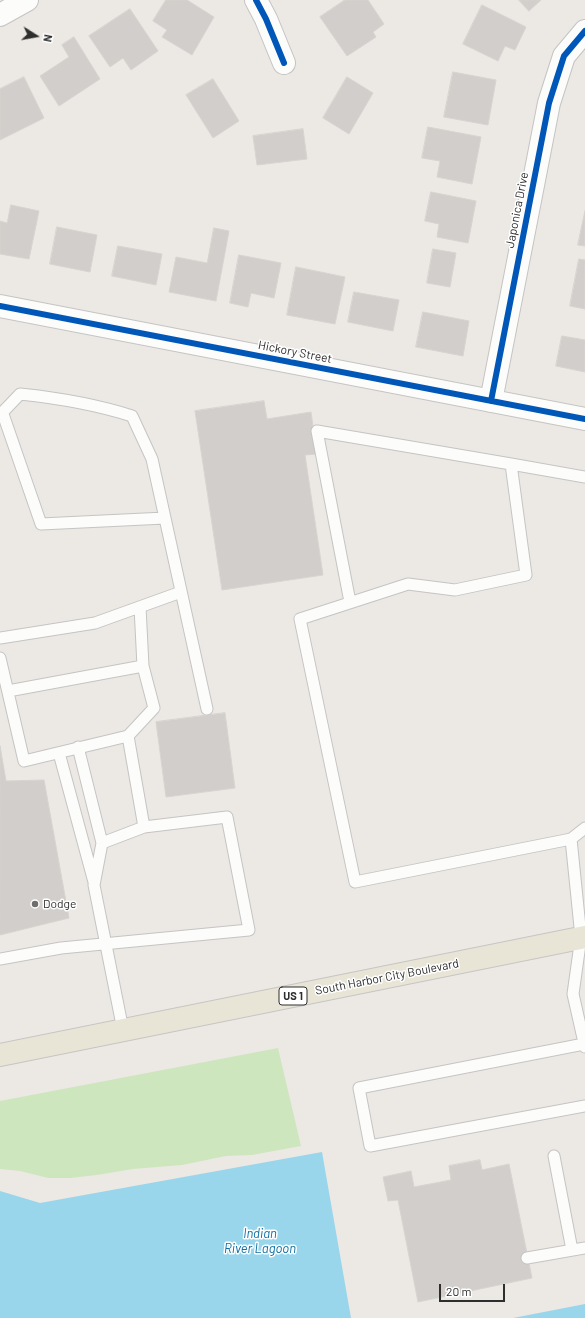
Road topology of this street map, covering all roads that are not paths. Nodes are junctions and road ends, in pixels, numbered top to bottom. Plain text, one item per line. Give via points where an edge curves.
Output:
1 (27, 0) edge
2 (256, 0) edge
3 (0, 15) edge
4 (585, 31) edge
5 (284, 63) dead end
6 (0, 306) edge
7 (491, 401) junction
8 (1, 414) edge
9 (585, 420) edge
10 (511, 464) junction
11 (585, 478) edge
12 (165, 518) junction
13 (181, 592) junction
14 (350, 602) junction
15 (140, 607) junction
16 (0, 638) edge
17 (0, 658) edge
18 (143, 666) junction
19 (8, 691) junction
20 (207, 709) dead end
21 (128, 736) junction
22 (78, 748) junction
23 (59, 753) junction
24 (144, 827) junction
25 (585, 828) edge
26 (571, 839) junction
27 (102, 843) junction
28 (94, 885) junction
29 (583, 937) edge
30 (106, 944) junction
31 (0, 958) edge
32 (124, 1030) junction
33 (585, 1046) edge
34 (0, 1055) edge
35 (585, 1106) edge
36 (554, 1156) dead end
37 (585, 1248) edge
38 (572, 1250) junction
39 (527, 1258) dead end

1 - 3 street
2 - 5 street
4 - 7 street, Japonica Drive via 564,56 549,103
6 - 7 street, Hickory Street
7 - 9 street, Hickory Street
8 - 12 lane via 41,524
8 - 12 lane via 20,394 60,398 132,416 152,459
10 - 11 lane
10 - 14 lane via 526,575 455,590 408,584
10 - 14 lane via 317,431
12 - 13 lane
13 - 15 lane
13 - 20 lane
14 - 26 lane via 300,619 355,882
15 - 16 lane via 96,623
15 - 18 lane
17 - 19 lane
18 - 19 lane
18 - 21 lane via 154,708
19 - 23 lane via 24,761
21 - 22 lane
21 - 24 lane
22 - 23 lane
22 - 27 lane
23 - 28 lane
24 - 27 lane
24 - 30 lane via 227,817 249,930
25 - 26 lane
26 - 29 lane
27 - 28 lane
28 - 30 lane
29 - 32 main road, South Harbor City Boulevard / US 1
29 - 33 lane via 573,994
30 - 31 lane
30 - 32 lane
32 - 34 main road, South Harbor City Boulevard / US 1
33 - 35 lane via 359,1088 370,1146
36 - 38 lane
37 - 38 lane
38 - 39 lane

